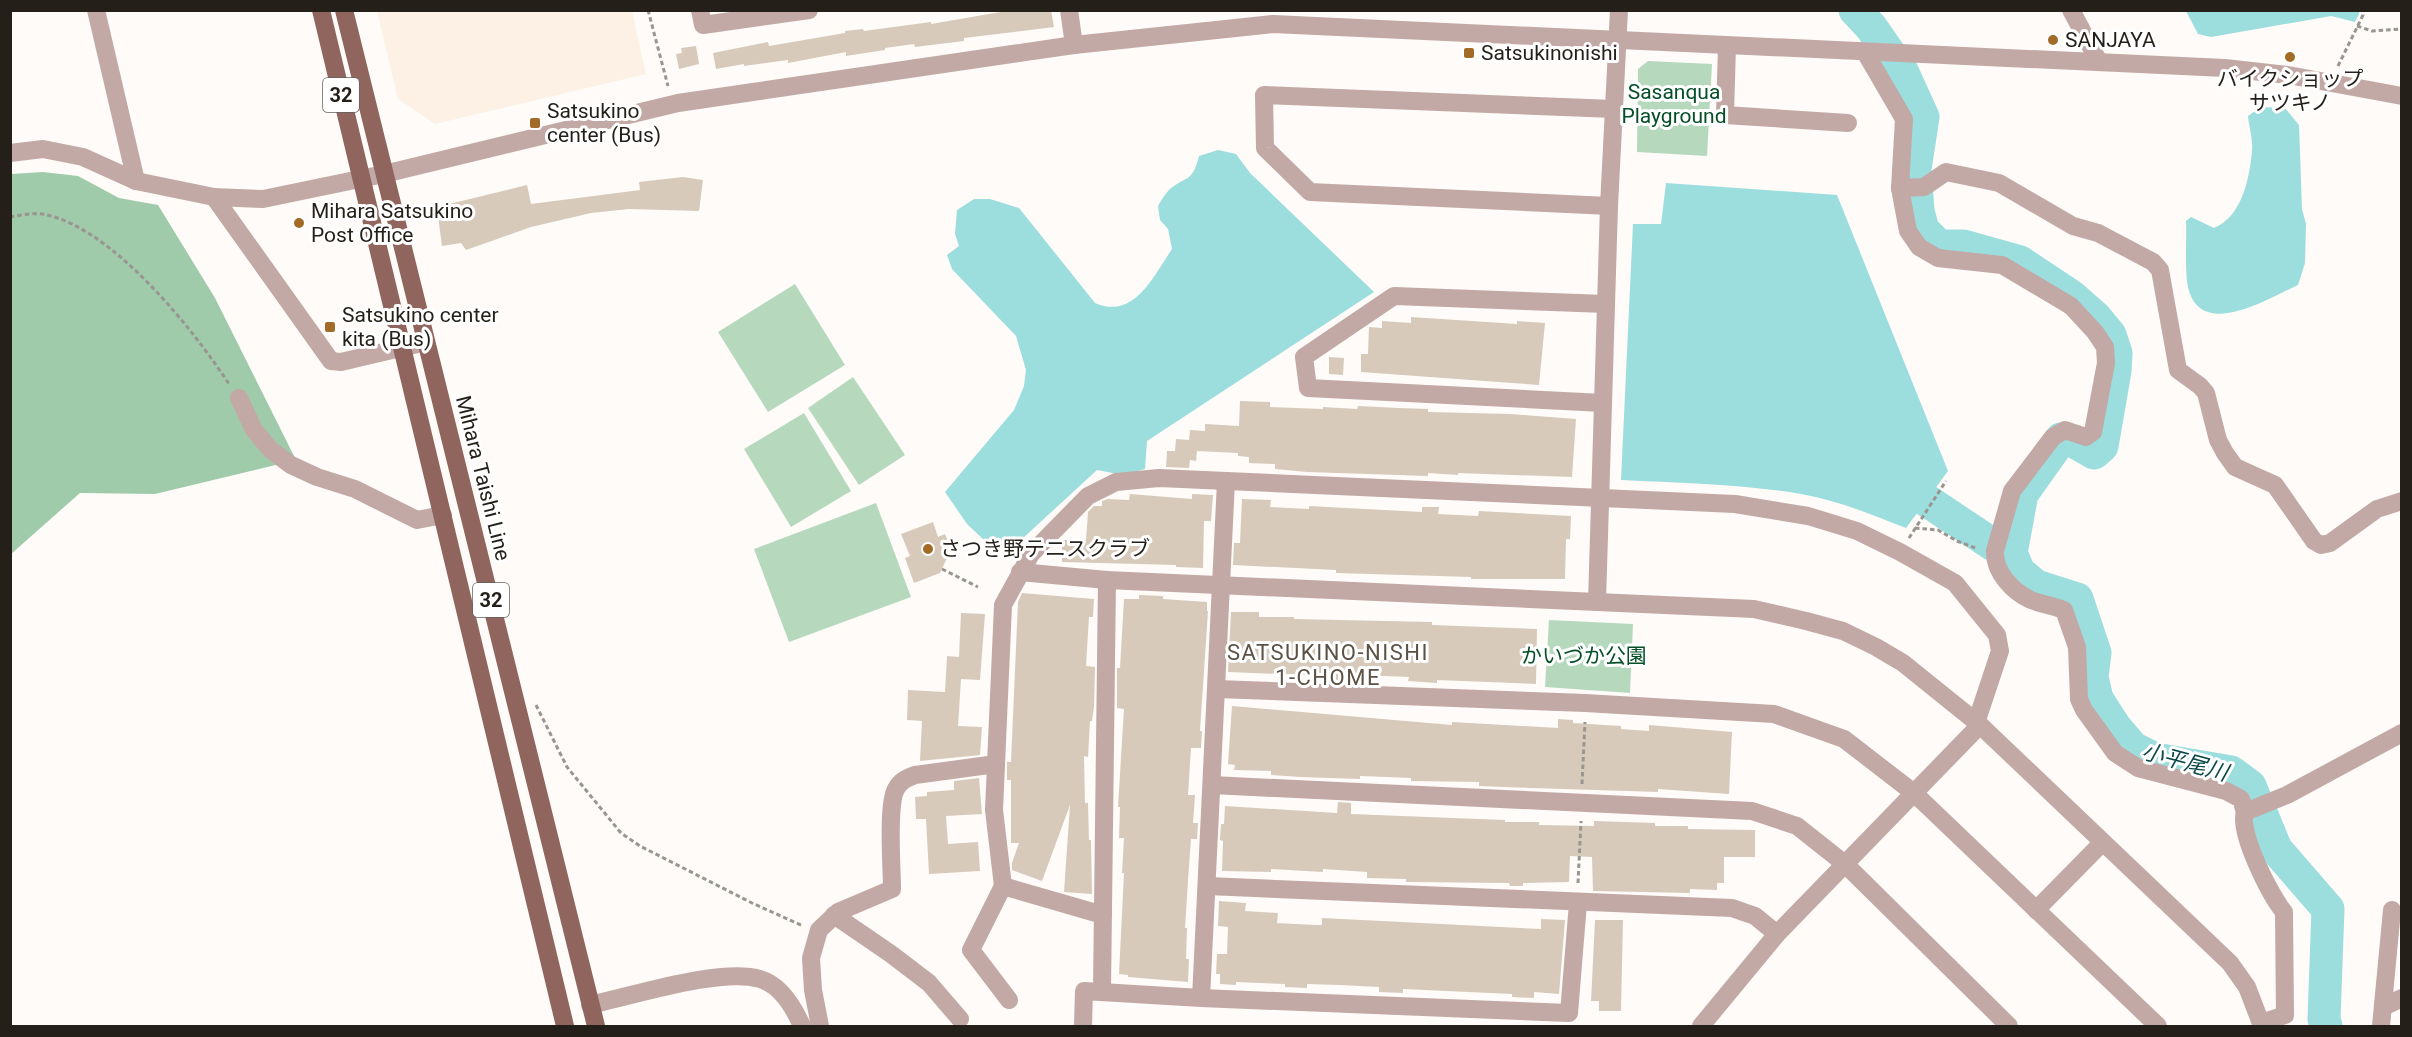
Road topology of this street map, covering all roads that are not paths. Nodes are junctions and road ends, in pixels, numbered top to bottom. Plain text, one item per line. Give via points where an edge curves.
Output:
1 (96, 10) edge
2 (321, 10) edge
3 (344, 10) edge
4 (700, 10) edge
5 (809, 10) edge
6 (1070, 10) edge
7 (1619, 10) edge
8 (2071, 10) edge
9 (1618, 42) junction
10 (1074, 45) junction
11 (1727, 46) junction
12 (1871, 52) junction
13 (2099, 62) junction
14 (2402, 96) edge
15 (1614, 109) junction
16 (1848, 123) dead end
17 (10, 153) edge
18 (384, 174) junction
19 (361, 179) junction
20 (136, 181) junction
21 (1900, 188) junction
22 (214, 197) junction
23 (1609, 206) junction
24 (1606, 304) junction
25 (426, 342) junction
26 (402, 348) junction
27 (239, 398) road end
28 (1603, 402) junction
29 (1226, 481) junction
30 (1600, 498) junction
31 (2402, 501) edge
32 (442, 515) junction
33 (1020, 572) junction
34 (1107, 580) junction
35 (1222, 584) junction
36 (1597, 602) junction
37 (1217, 689) junction
38 (1978, 724) junction
39 (2402, 733) edge
40 (996, 764) junction
41 (1212, 785) junction
42 (1914, 794) junction
43 (2248, 811) junction
44 (2102, 843) junction
45 (1845, 864) junction
46 (1003, 886) junction
47 (1207, 886) junction
48 (1578, 903) junction
49 (2036, 910) junction
50 (2392, 910) dead end
51 (834, 915) junction
52 (1103, 915) junction
53 (1777, 934) junction
54 (1102, 990) junction
55 (1202, 998) junction
56 (2402, 998) edge
57 (1010, 1000) dead end
58 (591, 1005) junction
59 (2383, 1007) junction
60 (960, 1019) dead end
61 (2262, 1025) edge
62 (565, 1026) edge
63 (596, 1026) edge
64 (801, 1026) edge
65 (820, 1026) edge
66 (1083, 1026) edge
67 (1701, 1026) edge
68 (2009, 1026) edge
69 (2154, 1026) edge
70 (2381, 1026) edge

1 - 20 street
2 - 19 main road, 32
3 - 18 main road, Mihara Taishi Line / 32
4 - 5 street via 703,25
6 - 10 street
7 - 9 street
8 - 13 street
9 - 10 street via 1273,24
9 - 11 street
9 - 15 street
10 - 18 street via 678,104
11 - 12 street
11 - 16 street via 1725,115
12 - 13 street
12 - 21 street via 1904,119
13 - 14 street via 2288,75
15 - 23 street
15 - 23 street via 1264,95 1265,148 1310,192
17 - 20 street via 43,149 83,157
18 - 19 street
18 - 25 main road, Mihara Taishi Line / 32
19 - 22 street via 263,199
19 - 26 main road, 32
20 - 22 street
21 - 31 street via 1924,187 1946,172 2000,183 2073,226 2098,233 2153,262 2160,270 2178,370 2206,393 2225,453 2235,467 2275,485 2320,545 2330,543 2378,509
21 - 43 street via 1908,231 1919,247 1938,258 2002,265 2071,306 2105,347 2106,363 2093,432 2086,437 2065,430 2053,437 2012,491 1996,550 2000,573 2032,600 2064,610 2078,647 2079,699 2115,753 2146,771 2226,791 2241,799
22 - 26 street via 331,362
23 - 24 street
24 - 28 street
24 - 28 street via 1394,296 1304,357 1308,388
25 - 26 street
25 - 58 main road, Mihara Taishi Line / 32
26 - 32 main road, 32
27 - 32 street via 254,430 291,465 355,489 417,520
28 - 30 street
29 - 30 street
29 - 33 street via 1159,478 1116,482 1088,496 1031,554
29 - 35 street
30 - 36 street
30 - 38 street via 1735,504 1808,516 1857,531 1954,583 1996,635 2000,651
32 - 62 main road, 32
33 - 34 street
33 - 40 street via 1003,605
34 - 35 street
34 - 52 street
35 - 36 street
35 - 37 street
36 - 38 street via 1754,609 1843,632 1903,663
37 - 41 street
37 - 42 street via 1774,714 1844,739
38 - 42 street
38 - 44 street
39 - 43 street
40 - 46 street via 994,810
40 - 51 street via 904,779 892,804 892,890
41 - 45 street via 1752,811 1797,826
41 - 47 street
42 - 45 street
42 - 49 street
43 - 61 street via 2243,818 2245,832 2284,912 2285,1015
44 - 49 street
44 - 61 street via 2230,963 2247,987
45 - 53 street
45 - 68 street
46 - 52 street
46 - 57 street via 970,950
47 - 48 street
47 - 55 street
48 - 53 street via 1732,908 1755,916
48 - 55 street via 1569,1013
49 - 69 street
50 - 59 street
51 - 60 street via 929,983
51 - 65 street via 819,930 811,958
52 - 54 street
53 - 67 street
54 - 55 street
54 - 66 street via 1084,991
56 - 59 street
58 - 63 main road, Mihara Taishi Line / 32
58 - 64 street via 738,975 762,979 783,994
59 - 70 street

